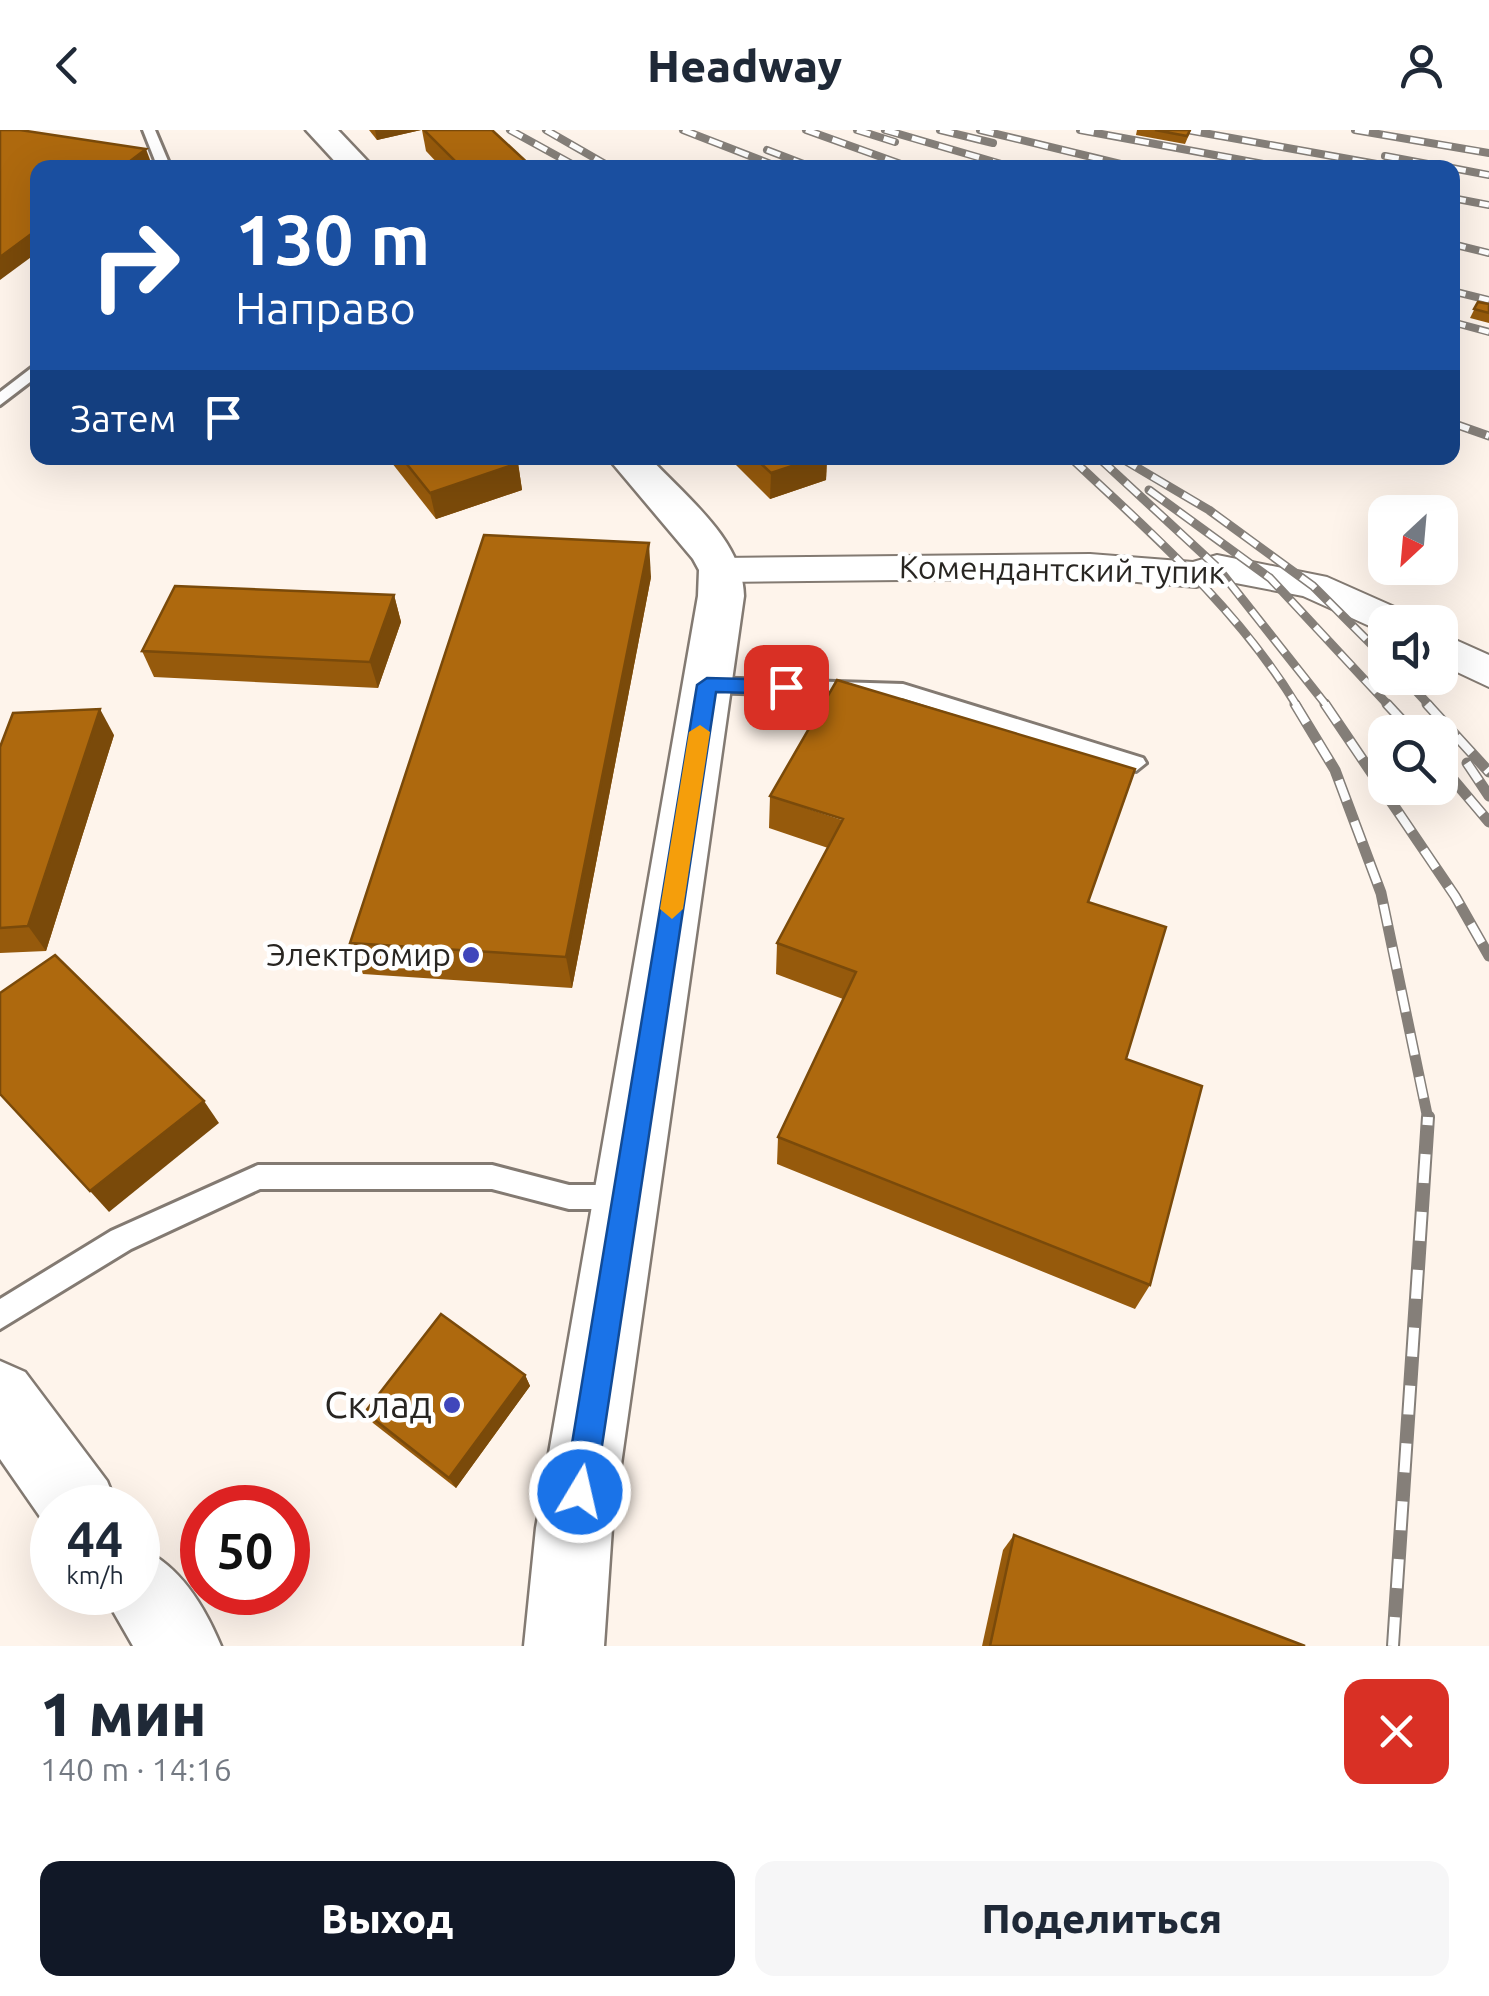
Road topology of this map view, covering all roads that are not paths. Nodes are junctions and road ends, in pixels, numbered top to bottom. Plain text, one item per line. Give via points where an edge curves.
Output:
1 (148, 130) edge
2 (321, 130) edge
3 (161, 160) edge
4 (351, 160) edge
5 (30, 375) edge
6 (0, 400) edge
7 (635, 465) edge
8 (721, 570) junction
9 (1368, 610) edge
10 (1458, 657) edge
11 (1489, 673) edge
12 (707, 685) junction
13 (1136, 763) dead end
14 (626, 1197) junction
15 (0, 1315) edge
16 (0, 1397) edge
17 (63, 1485) edge
18 (574, 1528) junction
19 (159, 1615) edge
20 (181, 1646) edge
21 (535, 1646) edge
22 (564, 1646) edge

1 - 3 lane
2 - 4 main road
5 - 6 lane
7 - 8 main road via 696,531
8 - 9 street, Комендантский тупик via 1090,566 1196,575 1216,567 1314,586
8 - 12 main road
10 - 11 street
12 - 13 lane via 903,691
12 - 14 main road
14 - 15 lane via 569,1198 492,1176 258,1177 121,1240
14 - 18 main road
16 - 17 main road
18 - 21 main road
18 - 22 main road
19 - 20 main road

